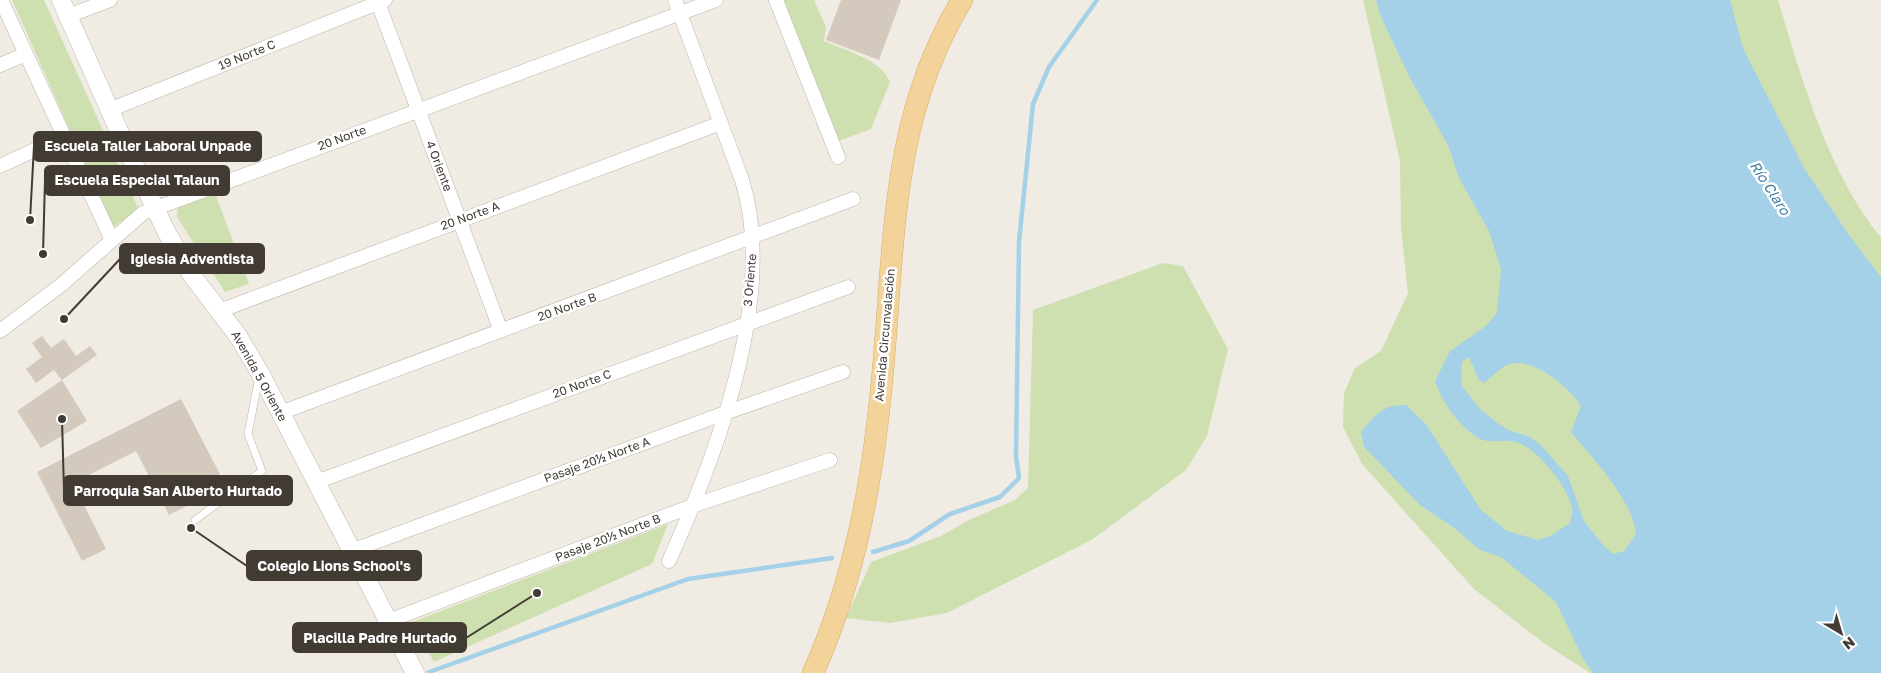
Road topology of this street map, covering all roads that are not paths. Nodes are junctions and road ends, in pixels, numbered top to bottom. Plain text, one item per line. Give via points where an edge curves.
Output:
1 (1, 0) edge
2 (61, 0) edge
3 (110, 0) edge
4 (716, 0) edge
5 (776, 0) edge
6 (962, 0) edge
7 (380, 1) edge
8 (678, 7) edge
9 (68, 16) junction
10 (26, 54) junction
11 (0, 65) edge
12 (109, 110) junction
13 (418, 110) junction
14 (720, 122) junction
15 (65, 136) junction
16 (838, 157) dead end
17 (0, 166) edge
18 (853, 199) dead end
19 (155, 208) junction
20 (459, 219) junction
21 (753, 238) junction
22 (112, 240) junction
23 (848, 287) dead end
24 (220, 311) junction
25 (746, 323) junction
26 (500, 331) junction
27 (0, 332) edge
28 (843, 372) dead end
29 (260, 373) junction
30 (280, 413) junction
31 (725, 413) junction
32 (830, 460) dead end
33 (316, 482) junction
34 (692, 506) junction
35 (195, 520) dead end
36 (351, 551) junction
37 (669, 561) dead end
38 (388, 621) junction
39 (415, 673) edge
40 (813, 673) edge

1 - 10 street
2 - 9 street, Avenida 5 Oriente
3 - 9 street
4 - 8 street, 20 Norte
5 - 16 street
6 - 40 main road, Avenida Circunvalación via 929,67 906,140 894,220 878,418 863,520 844,591
7 - 12 street, 19 Norte C
7 - 13 street, 4 Oriente
8 - 13 street, 20 Norte
8 - 14 street, 3 Oriente
9 - 12 street, Avenida 5 Oriente
10 - 11 street
10 - 15 street
12 - 19 street, Avenida 5 Oriente
13 - 19 street, 20 Norte
13 - 20 street, 4 Oriente
14 - 20 street, 20 Norte A
14 - 21 street, 3 Oriente via 748,199
15 - 17 street
15 - 22 street
18 - 21 street, 20 Norte B
19 - 22 street, 20 Norte via 143,213
19 - 24 street, Avenida 5 Oriente via 181,257
20 - 24 street, 20 Norte A
20 - 26 street, 4 Oriente
21 - 25 street, 3 Oriente
21 - 26 street, 20 Norte B
22 - 27 street, 20 Norte
23 - 25 street, 20 Norte C
24 - 29 street, Avenida 5 Oriente
25 - 31 street, 3 Oriente
25 - 33 street, 20 Norte C
26 - 30 street, 20 Norte B
28 - 31 street, Pasaje 20½ Norte A
29 - 30 street, Avenida 5 Oriente
29 - 35 lane via 248,434 262,471
30 - 33 street, Avenida 5 Oriente
31 - 34 street, 3 Oriente
31 - 36 street, Pasaje 20½ Norte A
32 - 34 street, Pasaje 20½ Norte B
33 - 36 street, Avenida 5 Oriente
34 - 37 street, 3 Oriente
34 - 38 street, Pasaje 20½ Norte B
36 - 38 street, Avenida 5 Oriente
38 - 39 street, Avenida 5 Oriente

